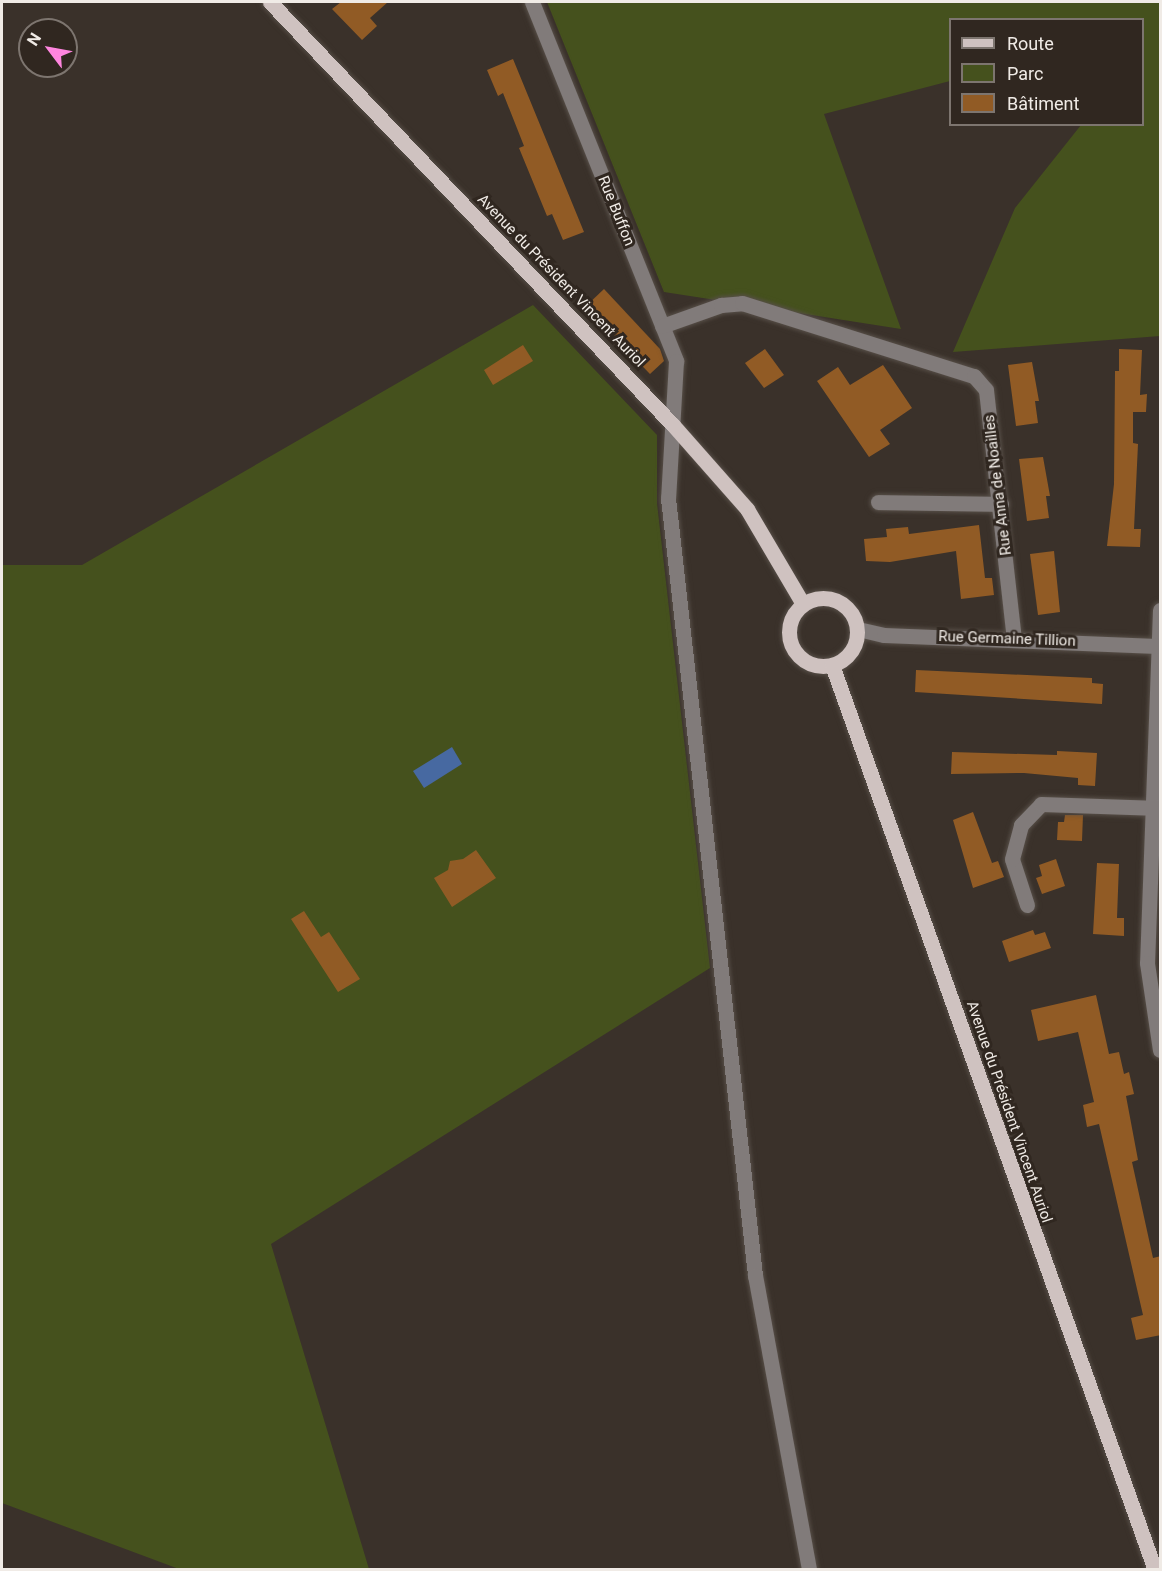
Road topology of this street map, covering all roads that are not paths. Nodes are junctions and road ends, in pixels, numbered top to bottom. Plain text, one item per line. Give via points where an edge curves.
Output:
1 (270, 2) edge
2 (532, 2) edge
3 (662, 326) junction
4 (674, 425) junction
5 (878, 501) dead end
6 (1001, 504) junction
7 (803, 604) junction
8 (1161, 610) edge
9 (858, 629) junction
10 (1014, 638) junction
11 (1157, 646) junction
12 (832, 665) junction
13 (1156, 807) edge
14 (1027, 905) dead end
15 (1161, 1050) edge
16 (809, 1569) edge
17 (1155, 1569) edge

1 - 4 main road, Avenue du Président Vincent Auriol
2 - 3 street, Rue Buffon
3 - 4 street, Rue Buffon via 676,361
3 - 6 street, Rue Anna de Noailles via 721,305 742,303 974,376 986,390
4 - 7 main road, Avenue du Président Vincent Auriol via 747,508
4 - 16 street, Rue Buffon via 668,498 755,1275
5 - 6 street
6 - 10 street, Rue Anna de Noailles
7 - 9 main road via 823,597 842,603
7 - 12 main road via 792,619 792,647 805,661
8 - 11 street
9 - 10 street, Rue Germaine Tillion via 884,635
9 - 12 main road via 854,648
10 - 11 street, Rue Germaine Tillion
11 - 13 street
12 - 17 main road, Avenue du Président Vincent Auriol
13 - 14 street via 1041,804 1020,825 1012,859
13 - 15 street via 1147,963

